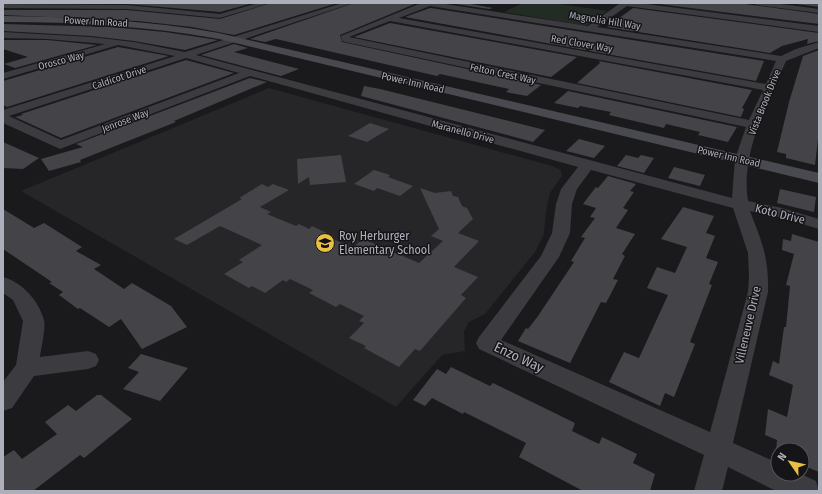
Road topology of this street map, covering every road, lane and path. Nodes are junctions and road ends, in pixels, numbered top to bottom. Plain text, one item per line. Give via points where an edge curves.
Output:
1 (182, 3) edge
2 (266, 3) edge
3 (350, 3) edge
4 (428, 3) edge
5 (622, 3) edge
6 (626, 3) edge
7 (757, 3) edge
8 (18, 4) edge
9 (59, 5) junction
10 (104, 5) edge
11 (3, 6) edge
12 (506, 8) dead end
13 (161, 9) junction
14 (819, 11) edge
15 (493, 14) junction
16 (3, 19) edge
17 (29, 19) junction
18 (390, 19) junction
19 (589, 29) junction
20 (819, 29) edge
21 (687, 34) dead end
22 (3, 35) edge
23 (28, 35) junction
24 (235, 40) junction
25 (119, 42) junction
26 (680, 43) junction
27 (8, 44) dead end
28 (819, 45) edge
29 (186, 55) junction
30 (782, 60) junction
31 (249, 73) junction
32 (3, 76) edge
33 (770, 88) junction
34 (3, 114) edge
35 (3, 118) edge
36 (753, 125) junction
37 (742, 159) junction
38 (587, 165) junction
39 (819, 178) edge
40 (740, 204) junction
41 (819, 224) edge
42 (3, 283) edge
43 (88, 360) dead end
44 (27, 368) junction
45 (3, 401) edge
46 (719, 449) junction
47 (708, 491) edge
48 (806, 491) edge

1 - 13 street
2 - 13 street via 220,16
3 - 24 street, Caldicot Drive
4 - 15 street, Magnolia Hill Way
4 - 18 street, Felton Crest Way
5 - 6 street
6 - 19 street
6 - 20 street
7 - 14 street
8 - 9 street
8 - 11 street
9 - 10 street
9 - 17 street
10 - 13 street
12 - 15 street
15 - 19 street, Magnolia Hill Way
16 - 17 main road, Power Inn Road
17 - 24 main road, Power Inn Road via 130,23 196,31
18 - 33 street, Red Clover Way
18 - 36 street, Felton Crest Way via 345,36 345,40
19 - 26 street, Magnolia Hill Way
21 - 26 street
22 - 23 street, Maranello Drive
23 - 25 street, Maranello Drive
23 - 27 street
24 - 29 street, Caldicot Drive
24 - 37 main road, Power Inn Road
25 - 29 street, Maranello Drive
25 - 32 street, Orosco Way
26 - 30 street, Magnolia Hill Way
28 - 30 street, Vista Brook Drive
29 - 31 street, Maranello Drive
29 - 34 street, Caldicot Drive
30 - 33 street, Vista Brook Drive
31 - 35 street, Jenrose Way via 60,145
31 - 38 street, Maranello Drive
33 - 36 street, Vista Brook Drive
36 - 37 street, Vista Brook Drive
37 - 39 main road, Power Inn Road
37 - 40 street, Villeneuve Drive
38 - 40 street, Maranello Drive
38 - 46 street, Enzo Way via 569,189 564,204 561,232 550,258 487,343
40 - 41 street, Koto Drive
40 - 46 street, Villeneuve Drive via 757,253 758,292
42 - 44 street via 21,296 34,321
43 - 44 street
44 - 45 street
46 - 47 street, Villeneuve Drive
46 - 48 street

